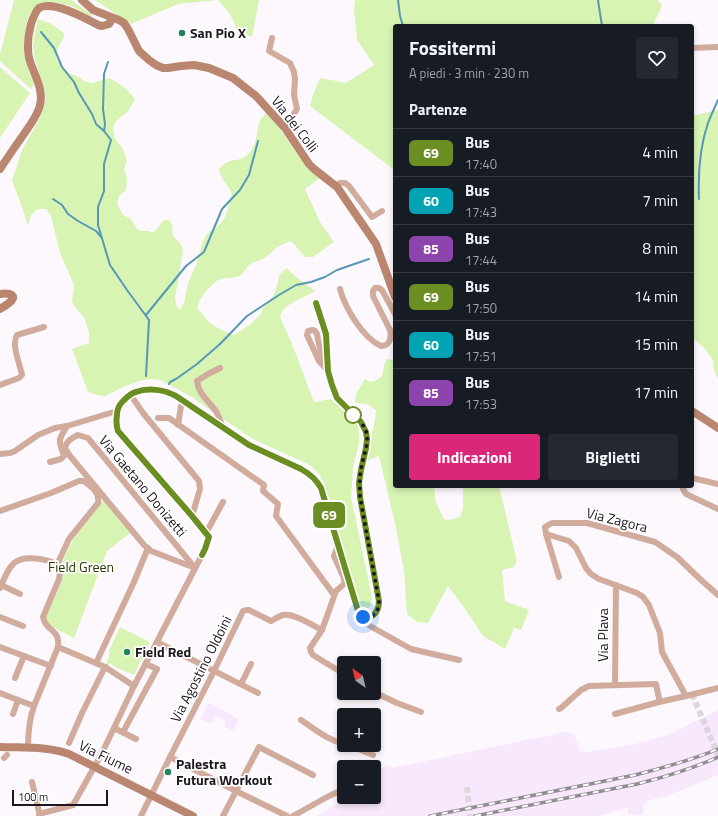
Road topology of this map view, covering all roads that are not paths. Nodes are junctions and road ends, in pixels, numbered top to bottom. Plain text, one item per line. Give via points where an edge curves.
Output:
1 (82, 0) edge
2 (110, 17) junction
3 (272, 38) dead end
4 (718, 47) edge
5 (694, 48) edge
6 (285, 128) junction
7 (0, 169) edge
8 (337, 187) junction
9 (382, 211) dead end
10 (340, 289) dead end
11 (393, 291) edge
12 (0, 294) edge
13 (316, 303) dead end
14 (0, 309) edge
15 (393, 310) edge
16 (44, 327) dead end
17 (220, 368) dead end
18 (328, 371) junction
19 (0, 385) edge
20 (130, 394) junction
21 (182, 400) junction
22 (117, 411) junction
23 (694, 412) edge
24 (158, 418) dead end
25 (178, 425) junction
26 (67, 426) junction
27 (223, 428) junction
28 (718, 428) edge
29 (0, 454) edge
30 (50, 462) dead end
31 (694, 478) edge
32 (718, 484) edge
33 (683, 488) edge
34 (223, 502) dead end
35 (718, 509) edge
36 (0, 511) edge
37 (192, 516) junction
38 (206, 532) junction
39 (546, 534) junction
40 (338, 545) junction
41 (148, 548) junction
42 (58, 565) junction
43 (195, 568) junction
44 (559, 577) dead end
45 (616, 585) junction
46 (0, 587) edge
47 (20, 594) dead end
48 (334, 595) junction
49 (718, 595) edge
50 (0, 617) edge
51 (367, 618) junction
52 (22, 626) dead end
53 (322, 630) junction
54 (157, 642) junction
55 (0, 647) edge
56 (58, 647) junction
57 (24, 656) junction
58 (459, 660) dead end
59 (96, 663) junction
60 (146, 664) junction
61 (251, 664) dead end
62 (51, 666) junction
63 (105, 667) junction
64 (337, 670) edge
65 (214, 671) junction
66 (15, 678) dead end
67 (241, 684) junction
68 (615, 685) junction
69 (134, 686) junction
70 (718, 688) edge
71 (0, 693) edge
72 (258, 693) dead end
73 (381, 695) edge
74 (689, 695) junction
75 (18, 700) junction
76 (658, 702) junction
77 (34, 706) junction
78 (559, 709) dead end
79 (421, 712) dead end
80 (13, 714) dead end
81 (615, 714) dead end
82 (301, 720) dead end
83 (114, 728) junction
84 (123, 732) junction
85 (136, 739) dead end
86 (337, 742) edge
87 (69, 743) dead end
88 (0, 747) edge
89 (28, 748) junction
90 (366, 752) edge
91 (373, 755) dead end
92 (170, 757) junction
93 (95, 766) junction
94 (313, 776) dead end
95 (32, 782) dead end
96 (236, 791) junction
97 (337, 792) edge
98 (152, 795) junction
99 (40, 815) edge
100 (141, 816) edge
101 (192, 816) edge
102 (223, 816) edge
103 (287, 816) edge
104 (293, 816) edge

1 - 2 street, Via dei Colli via 94,10
2 - 6 street, Via dei Colli via 124,23 139,51 152,63 163,68 194,65 233,78 256,96
2 - 7 street via 109,24 102,26 58,6 40,7 36,12 30,29 28,50 40,90 40,104 36,116
3 - 6 street via 269,51 290,63 294,72 296,109
4 - 5 street
6 - 8 street, Via dei Colli via 314,170
8 - 9 street, Via dei Colli via 345,183 349,186 372,217
8 - 11 street, Via dei Colli via 376,244
10 - 15 street via 344,302 356,322 379,345 385,346 391,335 373,296 375,288 382,290
12 - 14 street via 9,294 13,297 11,302
13 - 18 street via 326,334
16 - 19 street via 17,335 14,340 22,375
17 - 27 street via 197,380 197,386 217,412
18 - 18 street via 316,332 308,331 307,335
18 - 51 street via 337,398 361,422 366,432 366,448 359,483 360,497 379,601 377,611
20 - 21 street via 141,390 159,390
20 - 22 street
20 - 37 street via 199,480 200,489
21 - 25 street
21 - 27 street
22 - 26 street
22 - 37 street via 118,431
23 - 28 street
24 - 25 street via 168,418
25 - 48 street via 264,485 263,491 278,504 276,516
26 - 29 street via 43,432 15,451
26 - 30 street via 60,438 64,456
27 - 40 street via 249,445 312,476 321,488
31 - 32 street
33 - 35 street via 686,494
34 - 38 street
36 - 42 street via 51,494 79,481 85,482 96,492 98,503 69,539
37 - 38 street
38 - 43 street via 209,537
39 - 44 street
39 - 45 street via 569,541 591,574
39 - 49 street, Via Zagora via 545,527 552,523 587,523 654,542 677,557
40 - 48 street via 334,556 345,583
40 - 51 street via 358,611
41 - 43 street
41 - 43 street, Via Gaetano Donizetti via 70,456 65,448 73,437 88,438
41 - 59 street
42 - 46 street via 48,560 22,558 10,567
42 - 56 street via 60,579 43,617 57,634
43 - 54 street
45 - 68 street, Via Plava
45 - 74 street via 637,593 649,605 660,633 662,652
46 - 47 street
48 - 53 street
50 - 52 street
51 - 58 street via 370,626 411,649
53 - 64 street via 310,650 313,655
53 - 65 street, Via Agostino Oldoini via 291,615 269,621 249,610 244,610
54 - 60 street
54 - 65 street
55 - 57 street
56 - 59 street
56 - 62 street
57 - 62 street
57 - 66 street
59 - 63 street
60 - 69 street
60 - 84 street via 157,669
61 - 67 street
62 - 77 street
63 - 69 street
63 - 87 street
65 - 67 street
65 - 92 street, Via Agostino Oldoini
67 - 72 street
68 - 76 street via 656,684
68 - 78 street via 585,687
69 - 83 street
70 - 74 street
71 - 75 street
73 - 79 street
74 - 76 street
75 - 77 street
75 - 80 street
76 - 81 street
77 - 89 street via 29,724
82 - 86 street
83 - 84 street
83 - 93 street
84 - 85 street
88 - 89 street, Via Fiume
89 - 93 street, Via Fiume via 65,752
90 - 91 street
92 - 96 street
92 - 98 street, Via Agostino Oldoini
93 - 98 street, Via Fiume
93 - 99 street via 73,805
94 - 96 street via 259,747
95 - 99 street
96 - 102 street
96 - 103 street
97 - 104 street
98 - 100 street, Via Agostino Oldoini
98 - 101 street, Via Fiume

